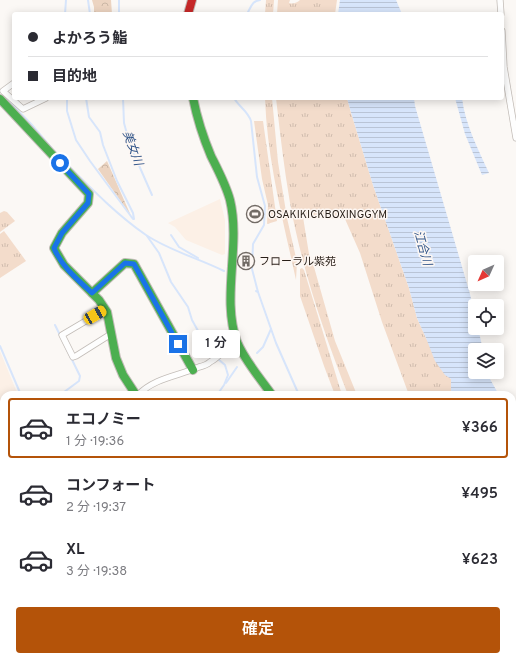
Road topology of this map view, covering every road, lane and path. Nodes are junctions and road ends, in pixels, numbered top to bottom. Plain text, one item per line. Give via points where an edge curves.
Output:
1 (192, 0) edge
2 (500, 0) edge
3 (189, 12) edge
4 (501, 12) edge
5 (504, 67) edge
6 (12, 85) edge
7 (1, 94) edge
8 (42, 100) edge
9 (192, 100) edge
10 (516, 138) edge
11 (92, 293) junction
12 (106, 309) junction
13 (111, 334) junction
14 (237, 342) junction
15 (192, 370) junction
16 (134, 391) edge
17 (142, 391) edge
18 (269, 391) edge

1 - 3 main road
2 - 4 street
5 - 10 street
6 - 7 street
7 - 8 street via 23,109
7 - 11 main road via 50,153 89,194 88,203 62,233 54,248 74,277
9 - 14 main road via 201,131 230,201 233,218 233,324
11 - 12 main road
11 - 15 main road via 125,263 134,264
12 - 13 main road
12 - 13 street via 62,334 73,357
13 - 16 main road via 120,371
14 - 15 street via 212,361
14 - 18 main road
15 - 17 street via 156,382

